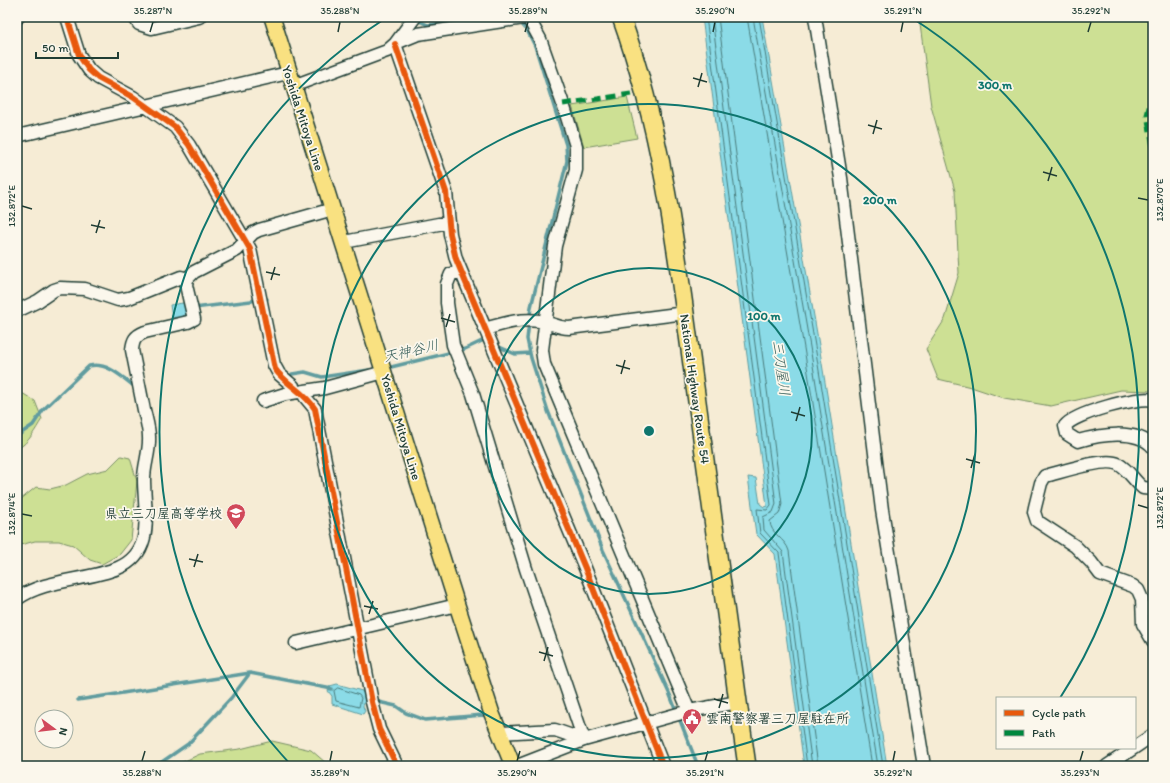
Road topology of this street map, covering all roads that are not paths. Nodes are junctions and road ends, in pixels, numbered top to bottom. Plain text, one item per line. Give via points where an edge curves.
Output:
1 (67, 17) edge
2 (134, 17) edge
3 (199, 17) edge
4 (272, 17) edge
5 (415, 17) edge
6 (529, 17) edge
7 (620, 17) edge
8 (815, 17) edge
9 (395, 44) junction
10 (291, 80) junction
11 (145, 106) junction
12 (17, 136) edge
13 (333, 209) junction
14 (449, 222) junction
15 (246, 241) junction
16 (344, 242) junction
17 (461, 271) junction
18 (187, 279) junction
19 (17, 311) edge
20 (685, 313) junction
21 (546, 322) junction
22 (485, 329) junction
23 (384, 372) junction
24 (293, 386) dead end
25 (305, 397) dead end
26 (1153, 400) edge
27 (263, 401) dead end
28 (1153, 447) edge
29 (1153, 489) edge
30 (17, 599) edge
31 (457, 605) junction
32 (358, 629) junction
33 (1153, 641) edge
34 (296, 643) dead end
35 (738, 702) junction
36 (687, 711) junction
37 (647, 722) junction
38 (500, 733) junction
39 (1153, 735) edge
40 (584, 740) junction
41 (1136, 746) edge
42 (1132, 749) edge
43 (397, 766) edge
44 (514, 766) edge
45 (517, 766) edge
46 (663, 766) edge
47 (747, 766) edge
48 (924, 766) edge
49 (1107, 766) edge

1 - 11 street via 83,63 98,78
2 - 3 street via 139,24 152,28
4 - 10 main road, Yoshida Mitoya Line
5 - 9 street
6 - 9 street via 418,34
6 - 21 street via 540,39 576,146 576,170 555,246
7 - 20 highway, National Highway Route 54 via 650,108 663,170
8 - 48 street via 840,178 882,510
9 - 10 street via 387,51 363,62
9 - 14 street via 446,192
10 - 11 street
10 - 13 main road, Yoshida Mitoya Line
11 - 12 street
11 - 15 street via 175,127 189,144
13 - 15 street via 259,230
13 - 16 main road, Yoshida Mitoya Line
14 - 16 street
14 - 17 street via 452,245
15 - 18 street via 237,250 194,272
15 - 24 street via 252,257 275,369
16 - 23 main road, Yoshida Mitoya Line
17 - 22 street
17 - 40 street via 451,274 447,284 453,345 473,394 526,569
18 - 19 street via 181,277 118,300 85,289 60,288
18 - 30 street via 186,285 194,318 138,335 133,344 149,438 144,479 147,523 140,551 120,568 97,576 41,587
20 - 21 street via 569,328 559,328
20 - 35 highway, National Highway Route 54
21 - 22 street via 523,320
21 - 36 street via 542,350 544,364
22 - 37 street
23 - 27 street
23 - 31 main road, Yoshida Mitoya Line
25 - 32 street via 315,409
26 - 28 street via 1142,399 1105,407 1080,415 1065,426 1068,434 1078,441 1105,436 1132,436 1143,439
29 - 33 street via 1143,488 1118,464 1110,461 1099,462 1046,476 1041,483 1034,512 1037,521 1075,546 1092,562 1100,574 1138,590 1142,599 1143,624
31 - 32 street
31 - 38 main road, Yoshida Mitoya Line
32 - 34 street
32 - 43 street via 379,729
35 - 36 street
35 - 47 highway, National Highway Route 54
36 - 37 street
37 - 40 street
37 - 46 street
38 - 40 street via 555,730
38 - 44 main road, Yoshida Mitoya Line
39 - 41 street
40 - 45 street
42 - 49 street

